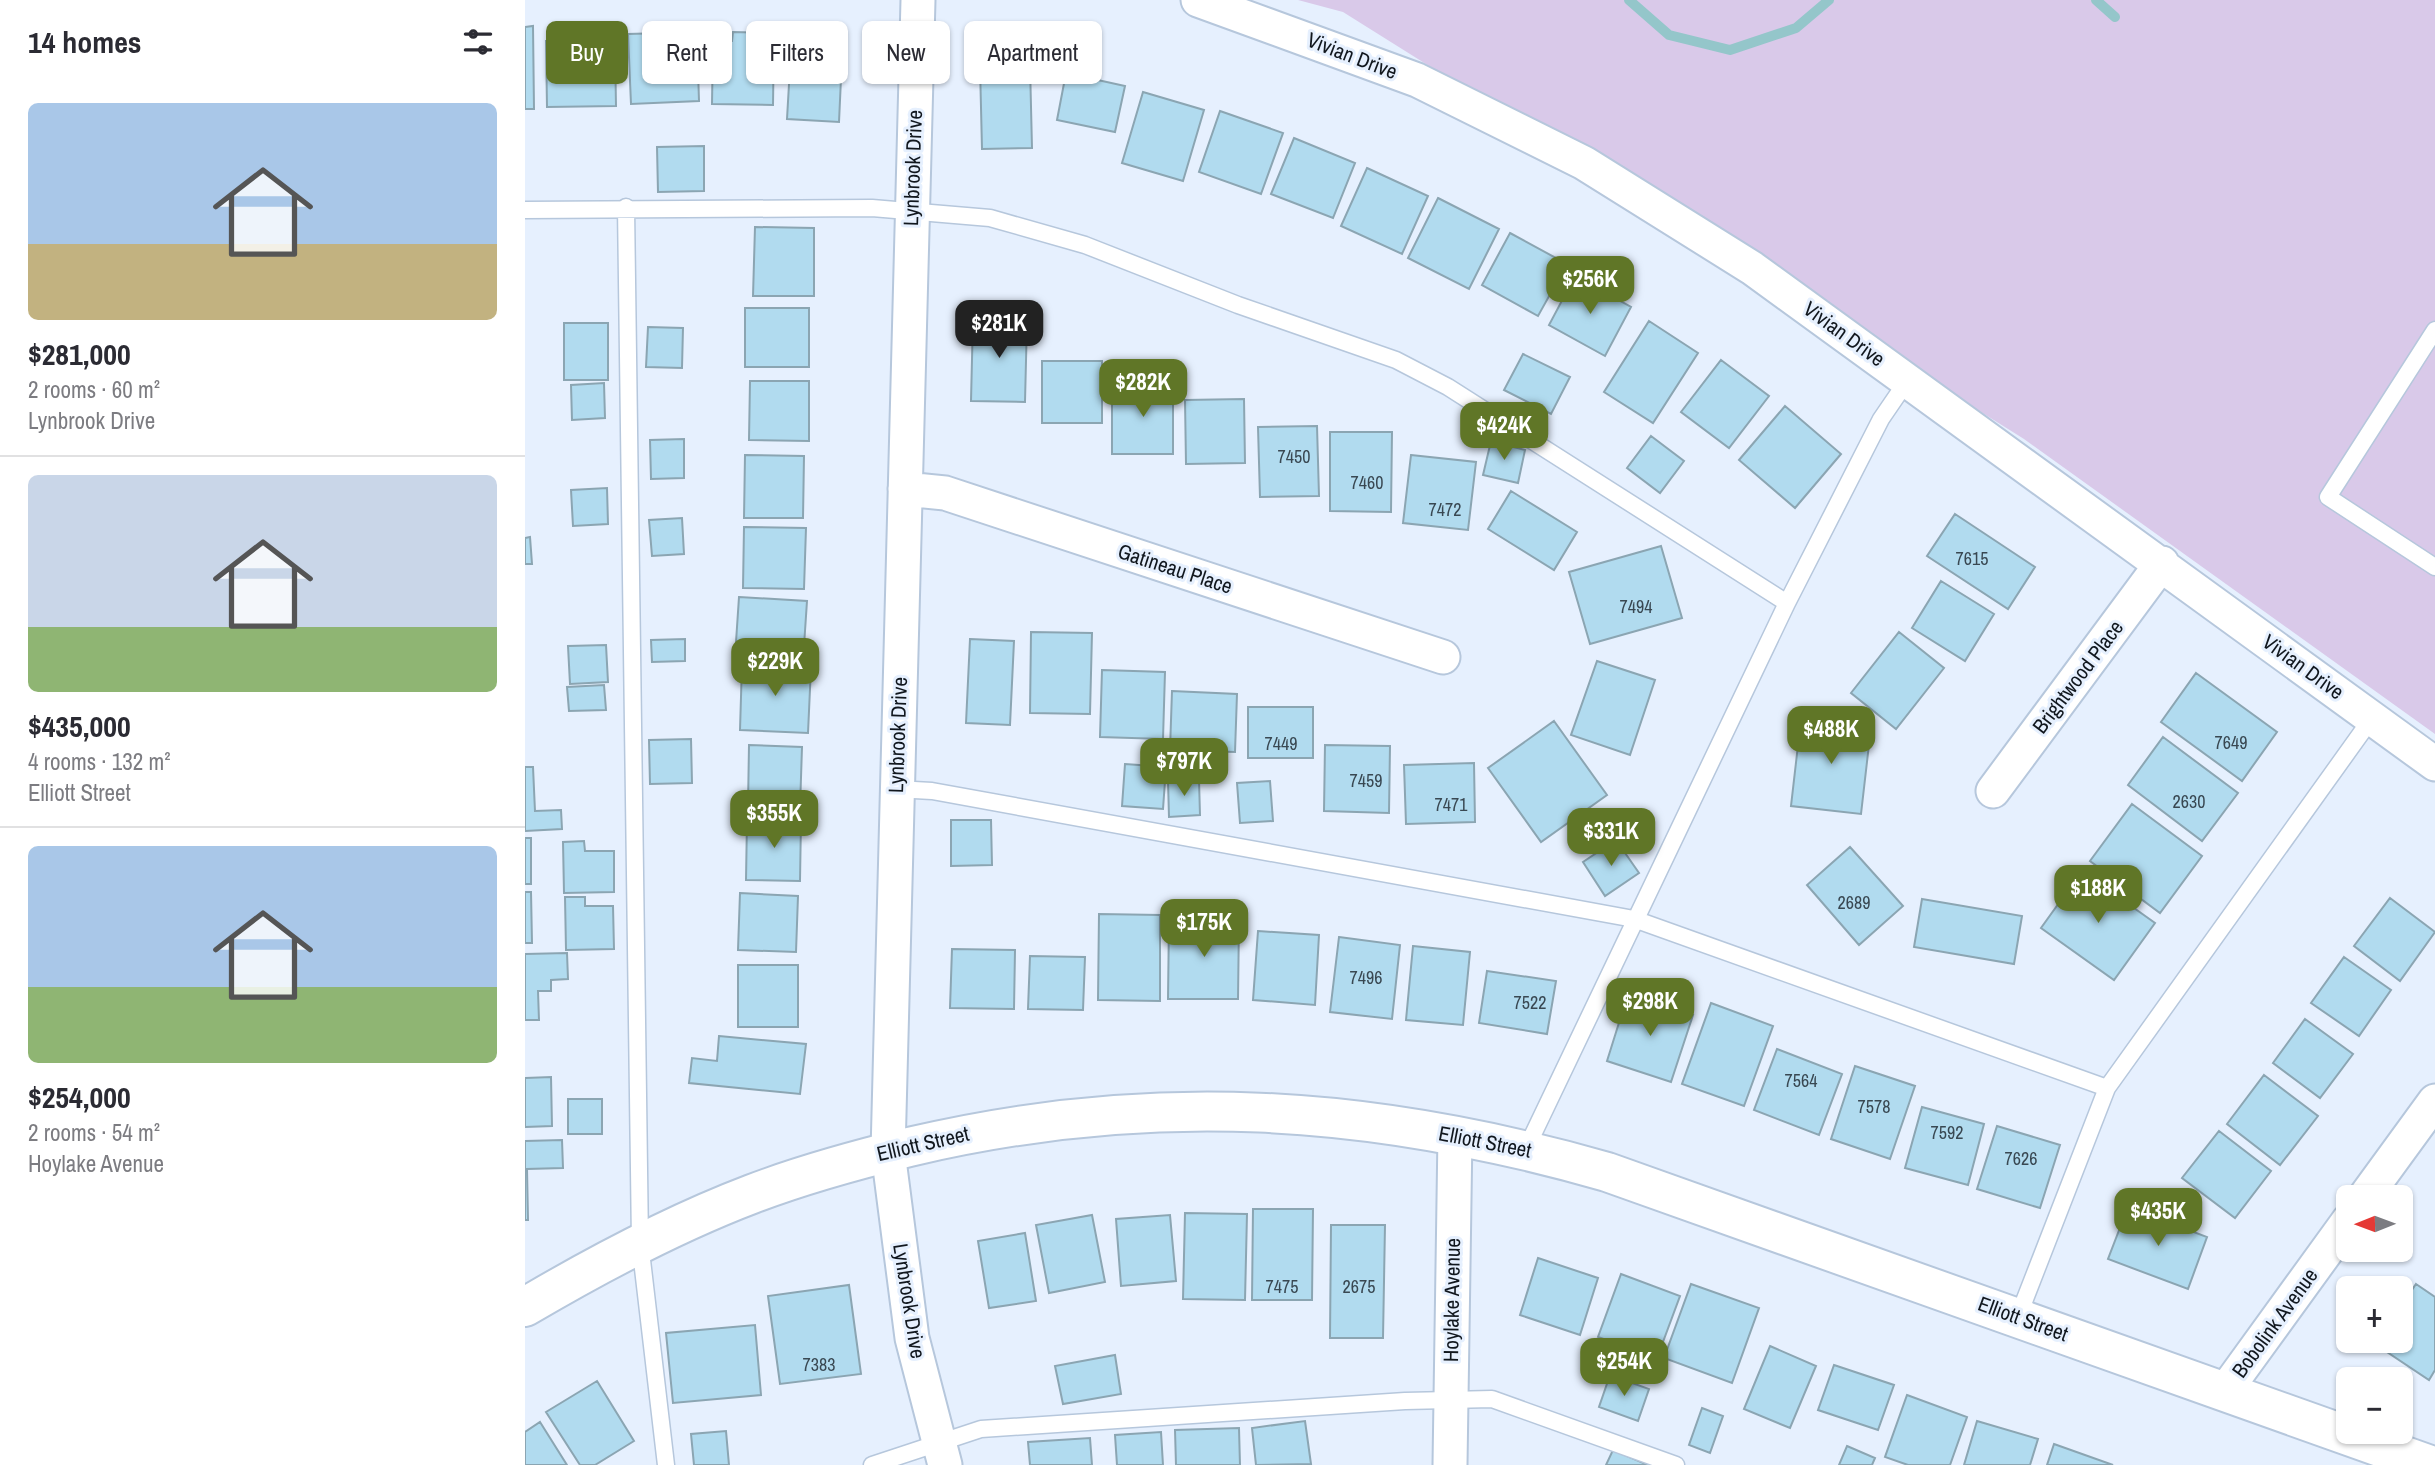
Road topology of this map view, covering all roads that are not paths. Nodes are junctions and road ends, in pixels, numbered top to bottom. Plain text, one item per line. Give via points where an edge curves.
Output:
1 (918, 0) edge
2 (1198, 0) edge
3 (626, 207) junction
4 (525, 210) edge
5 (911, 211) junction
6 (2435, 330) edge
7 (1907, 381) junction
8 (905, 489) junction
9 (2162, 563) junction
10 (2435, 567) edge
11 (1787, 603) junction
12 (1443, 657) dead end
13 (2372, 718) junction
14 (2435, 764) edge
15 (896, 789) junction
16 (1993, 791) dead end
17 (1634, 919) junction
18 (2107, 1088) junction
19 (2435, 1101) edge
20 (1455, 1134) junction
21 (1526, 1149) junction
22 (888, 1153) junction
23 (2374, 1185) edge
24 (2336, 1238) edge
25 (640, 1243) junction
26 (525, 1307) edge
27 (2018, 1317) junction
28 (2225, 1391) junction
29 (1450, 1400) junction
30 (941, 1454) edge
31 (666, 1465) edge
32 (872, 1465) edge
33 (1450, 1465) edge
34 (1676, 1465) edge
35 (2430, 1465) edge

1 - 5 street, Lynbrook Drive
2 - 7 street, Vivian Drive via 1417,80 1584,163 1752,268
3 - 4 lane
3 - 5 lane
3 - 25 lane
5 - 8 street, Lynbrook Drive
5 - 11 lane via 990,218 1085,245 1396,360 1448,387
6 - 10 lane via 2328,497
7 - 9 street, Vivian Drive
7 - 11 lane via 1881,419
8 - 12 street, Gatineau Place via 945,493
8 - 15 street, Lynbrook Drive
9 - 13 street, Vivian Drive
9 - 16 street, Brightwood Place
11 - 17 lane
13 - 14 street, Vivian Drive
13 - 18 lane
15 - 17 lane via 932,791
15 - 22 street, Lynbrook Drive
17 - 18 lane
17 - 21 lane
18 - 27 lane
19 - 23 street
20 - 21 street, Elliott Street
20 - 22 street, Elliott Street via 1332,1116 1202,1110 1089,1115 983,1130
20 - 29 street, Hoylake Avenue
21 - 27 street, Elliott Street via 1607,1172
22 - 25 street, Elliott Street via 753,1194
22 - 30 street, Lynbrook Drive via 912,1338
24 - 28 street, Bobolink Avenue
25 - 26 street, Elliott Street
25 - 31 lane
27 - 28 street, Elliott Street
28 - 35 street, Elliott Street
29 - 30 lane via 981,1429
29 - 33 street, Hoylake Avenue
29 - 34 lane via 1492,1399
30 - 32 lane

